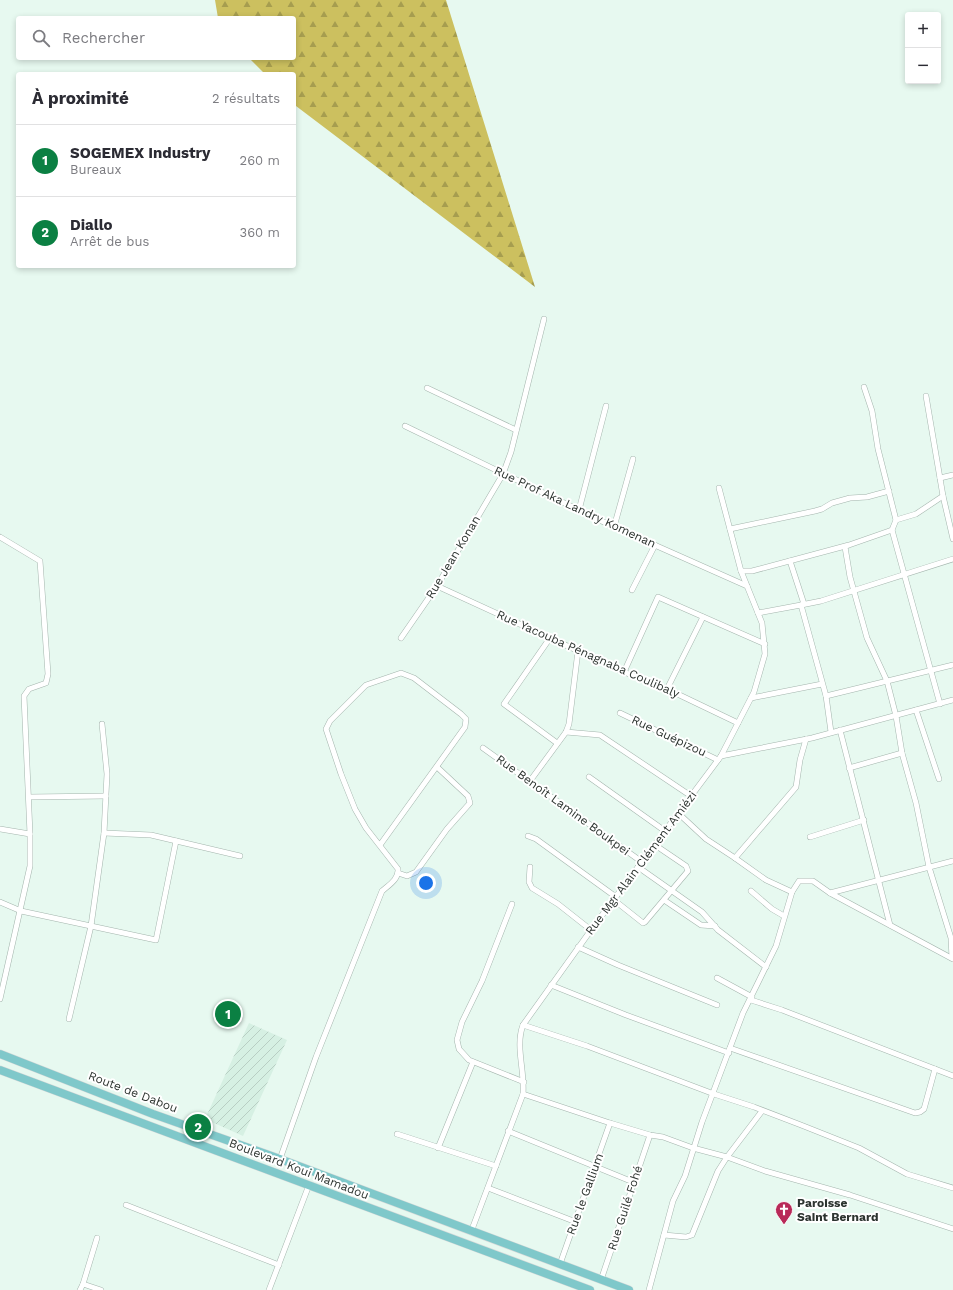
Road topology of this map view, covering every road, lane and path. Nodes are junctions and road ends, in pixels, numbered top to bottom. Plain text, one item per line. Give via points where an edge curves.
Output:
1 (544, 319) dead end
2 (864, 387) dead end
3 (428, 388) dead end
4 (926, 396) dead end
5 (606, 406) dead end
6 (405, 426) dead end
7 (516, 430) junction
8 (633, 459) dead end
9 (503, 474) junction
10 (953, 475) edge
11 (940, 478) junction
12 (719, 488) dead end
13 (889, 492) junction
14 (943, 496) junction
15 (579, 510) junction
16 (896, 520) junction
17 (951, 524) edge
18 (614, 527) junction
19 (730, 529) junction
20 (892, 530) junction
21 (0, 537) edge
22 (953, 539) edge
23 (655, 545) junction
24 (844, 547) junction
25 (790, 560) junction
26 (953, 560) edge
27 (741, 571) junction
28 (905, 574) junction
29 (437, 586) junction
30 (747, 586) junction
31 (632, 590) dead end
32 (854, 591) junction
33 (802, 605) junction
34 (758, 612) junction
35 (703, 617) junction
36 (401, 638) dead end
37 (550, 638) junction
38 (765, 644) junction
39 (578, 651) junction
40 (953, 665) edge
41 (931, 670) junction
42 (624, 672) junction
43 (887, 681) junction
44 (822, 684) junction
45 (667, 689) junction
46 (826, 696) junction
47 (751, 698) junction
48 (953, 700) edge
49 (940, 704) junction
50 (916, 710) junction
51 (620, 713) dead end
52 (896, 716) junction
53 (738, 723) junction
54 (102, 724) dead end
55 (840, 730) junction
56 (566, 732) junction
57 (831, 732) junction
58 (806, 739) junction
59 (558, 743) junction
60 (483, 748) dead end
61 (902, 753) junction
62 (720, 758) junction
63 (436, 767) junction
64 (849, 768) junction
65 (589, 777) dead end
66 (939, 779) dead end
67 (530, 781) junction
68 (106, 796) junction
69 (691, 796) junction
70 (29, 797) junction
71 (678, 813) junction
72 (864, 820) junction
73 (0, 829) edge
74 (665, 831) junction
75 (104, 833) junction
76 (30, 834) junction
77 (528, 836) dead end
78 (810, 837) dead end
79 (176, 841) junction
80 (380, 845) junction
81 (654, 845) junction
82 (240, 856) dead end
83 (735, 858) junction
84 (953, 861) edge
85 (642, 862) junction
86 (530, 867) dead end
87 (638, 867) junction
88 (930, 867) junction
89 (398, 873) junction
90 (879, 880) junction
91 (672, 891) junction
92 (751, 891) dead end
93 (792, 892) junction
94 (830, 893) junction
95 (615, 898) junction
96 (664, 900) junction
97 (0, 902) edge
98 (512, 904) dead end
99 (21, 911) junction
100 (784, 916) junction
101 (890, 925) junction
102 (91, 926) junction
103 (715, 926) junction
104 (591, 930) junction
105 (578, 947) junction
106 (953, 958) edge
107 (766, 967) junction
108 (717, 978) dead end
109 (551, 985) junction
110 (751, 998) junction
111 (0, 999) edge
112 (717, 1005) dead end
113 (69, 1019) dead end
114 (523, 1025) junction
115 (729, 1050) junction
116 (0, 1054) edge
117 (473, 1062) junction
118 (935, 1069) junction
119 (0, 1070) edge
120 (953, 1076) edge
121 (524, 1082) junction
122 (523, 1094) junction
123 (714, 1094) junction
124 (762, 1111) junction
125 (610, 1123) junction
126 (508, 1132) junction
127 (397, 1134) dead end
128 (650, 1135) junction
129 (438, 1148) junction
130 (694, 1148) junction
131 (727, 1157) junction
132 (280, 1159) junction
133 (496, 1166) junction
134 (595, 1166) junction
135 (633, 1182) junction
136 (309, 1185) junction
137 (488, 1188) junction
138 (953, 1188) edge
139 (126, 1205) dead end
140 (576, 1222) junction
141 (953, 1229) edge
142 (471, 1232) junction
143 (664, 1235) junction
144 (97, 1238) dead end
145 (279, 1264) junction
146 (560, 1264) junction
147 (601, 1280) junction
148 (83, 1284) junction
149 (80, 1290) edge
150 (102, 1290) edge
151 (269, 1290) edge
152 (590, 1290) edge
153 (629, 1290) edge
154 (649, 1290) edge

1 - 7 street, Rue Jean Konan
2 - 13 street via 872,411
3 - 7 street
4 - 11 street
5 - 15 street
6 - 9 street, Rue Prof Aka Landry Komenan
7 - 9 street, Rue Jean Konan
8 - 18 street
9 - 15 street, Rue Prof Aka Landry Komenan
9 - 29 street, Rue Jean Konan
10 - 11 street
11 - 14 street
12 - 19 street, Rue Mgr Alain Clément Amiézi
13 - 16 street
13 - 19 street via 850,498 832,503 815,512
14 - 16 street via 916,514
14 - 17 street
15 - 18 street, Rue Prof Aka Landry Komenan
16 - 20 street
17 - 22 street
18 - 23 street, Rue Prof Aka Landry Komenan
19 - 27 street, Rue Mgr Alain Clément Amiézi
20 - 24 street
20 - 28 street
21 - 70 street via 38,558 41,564 48,679 46,683 29,689 24,696
23 - 30 street, Rue Prof Aka Landry Komenan
23 - 31 street
24 - 25 street
24 - 32 street
25 - 27 street via 752,571
25 - 33 street
26 - 28 street
27 - 30 street, Rue Mgr Alain Clément Amiézi
28 - 32 street
28 - 41 street
29 - 36 street, Rue Jean Konan
29 - 37 street, Rue Yacouba Pénagnaba Coulibaly
30 - 34 street, Rue Mgr Alain Clément Amiézi
32 - 33 street
32 - 43 street via 868,638
33 - 34 street
33 - 44 street
34 - 38 street, Rue Mgr Alain Clément Amiézi
35 - 38 street
35 - 42 street via 658,597
35 - 45 street
37 - 39 street, Rue Yacouba Pénagnaba Coulibaly
37 - 59 street via 504,704
38 - 47 street, Rue Mgr Alain Clément Amiézi via 761,671
39 - 42 street, Rue Yacouba Pénagnaba Coulibaly
39 - 56 street
40 - 41 street
41 - 43 street
41 - 49 street
42 - 45 street, Rue Yacouba Pénagnaba Coulibaly
43 - 46 street
43 - 52 street
44 - 46 street
44 - 47 street
45 - 53 street, Rue Yacouba Pénagnaba Coulibaly
46 - 57 street
47 - 53 street, Rue Mgr Alain Clément Amiézi
48 - 49 street
49 - 50 street
50 - 52 street
50 - 66 street
51 - 62 street, Rue Guépizou
52 - 55 street
52 - 61 street
53 - 62 street, Rue Mgr Alain Clément Amiézi
54 - 68 street
55 - 57 street
55 - 64 street
56 - 59 street
56 - 69 street via 600,735
57 - 58 street
58 - 62 street
58 - 83 street via 796,787
59 - 67 street
60 - 67 street, Rue Benoît Lamine Boukpei
61 - 64 street
61 - 88 street
62 - 69 street, Rue Mgr Alain Clément Amiézi
63 - 80 street
63 - 80 street via 465,727 466,719 408,674 401,673 366,685 330,722 326,733 348,793 366,828
63 - 89 street via 468,796 470,803 447,829 416,872 407,876
64 - 72 street
65 - 74 street
67 - 85 street, Rue Benoît Lamine Boukpei
68 - 70 street
68 - 75 street
69 - 71 street, Rue Mgr Alain Clément Amiézi
70 - 76 street
71 - 74 street, Rue Mgr Alain Clément Amiézi
71 - 83 street via 706,839
72 - 78 street
72 - 90 street
73 - 76 street
74 - 81 street, Rue Mgr Alain Clément Amiézi
75 - 79 street via 151,835
75 - 102 street
76 - 99 street via 30,866
77 - 95 street via 536,839
79 - 82 street
79 - 102 street via 156,940
80 - 89 street via 398,869
81 - 85 street, Rue Mgr Alain Clément Amiézi
81 - 91 street via 688,869
83 - 93 street via 766,880
84 - 88 street
85 - 87 street, Rue Mgr Alain Clément Amiézi
86 - 104 street via 529,882 532,888 558,904
87 - 91 street
87 - 95 street, Rue Mgr Alain Clément Amiézi
88 - 90 street
88 - 106 street via 952,938
89 - 132 street via 379,898 316,1057
90 - 94 street
90 - 101 street
91 - 96 street
91 - 103 street via 702,912
92 - 100 street
93 - 94 street via 799,881 805,880 813,881
93 - 100 street
94 - 101 street
95 - 96 street via 643,923
95 - 104 street, Rue Mgr Alain Clément Amiézi
96 - 103 street via 701,925
97 - 99 street
98 - 117 street via 482,981 462,1022 457,1040 463,1055
99 - 102 street
99 - 111 street
100 - 107 street via 776,946
101 - 106 street
102 - 113 street
103 - 107 street
104 - 105 street, Rue Mgr Alain Clément Amiézi
105 - 109 street, Rue Mgr Alain Clément Amiézi
105 - 112 street
107 - 110 street
108 - 110 street
109 - 114 street, Rue Mgr Alain Clément Amiézi
109 - 115 street via 626,1015
110 - 115 street
110 - 118 street
114 - 121 street, Rue Mgr Alain Clément Amiézi via 519,1035
114 - 123 street
115 - 118 street via 915,1113 924,1108
115 - 123 street
116 - 132 main road, Route de Dabou via 153,1114
117 - 121 street
117 - 129 street
118 - 120 street
119 - 136 main road, Boulevard Koui Mamadou
121 - 122 street, Rue Mgr Alain Clément Amiézi
122 - 125 street
122 - 126 street, Rue Mgr Alain Clément Amiézi
123 - 124 street
123 - 130 street
124 - 131 street
124 - 138 street via 859,1148 907,1174
125 - 128 street
125 - 134 street, Rue le Gallium
126 - 133 street, Rue Mgr Alain Clément Amiézi
126 - 134 street
127 - 129 street
128 - 130 street
128 - 135 street, Rue Guilé Fohé
129 - 133 street
130 - 131 street
130 - 143 street via 673,1201
131 - 141 street
131 - 143 street via 718,1171 692,1235
132 - 142 main road, Boulevard Koui Mamadou
133 - 137 street, Rue Mgr Alain Clément Amiézi
134 - 135 street
134 - 140 street, Rue le Gallium
135 - 147 street, Rue Guilé Fohé
136 - 145 street
136 - 152 main road, Boulevard Koui Mamadou
137 - 140 street
137 - 142 street, Rue Mgr Alain Clément Amiézi
139 - 145 street
140 - 146 street, Rue le Gallium
142 - 146 main road, Boulevard Koui Mamadou
143 - 154 street
144 - 148 street
145 - 151 street
146 - 147 main road, Boulevard Koui Mamadou
147 - 153 main road, Boulevard Koui Mamadou
148 - 149 street
148 - 150 street

